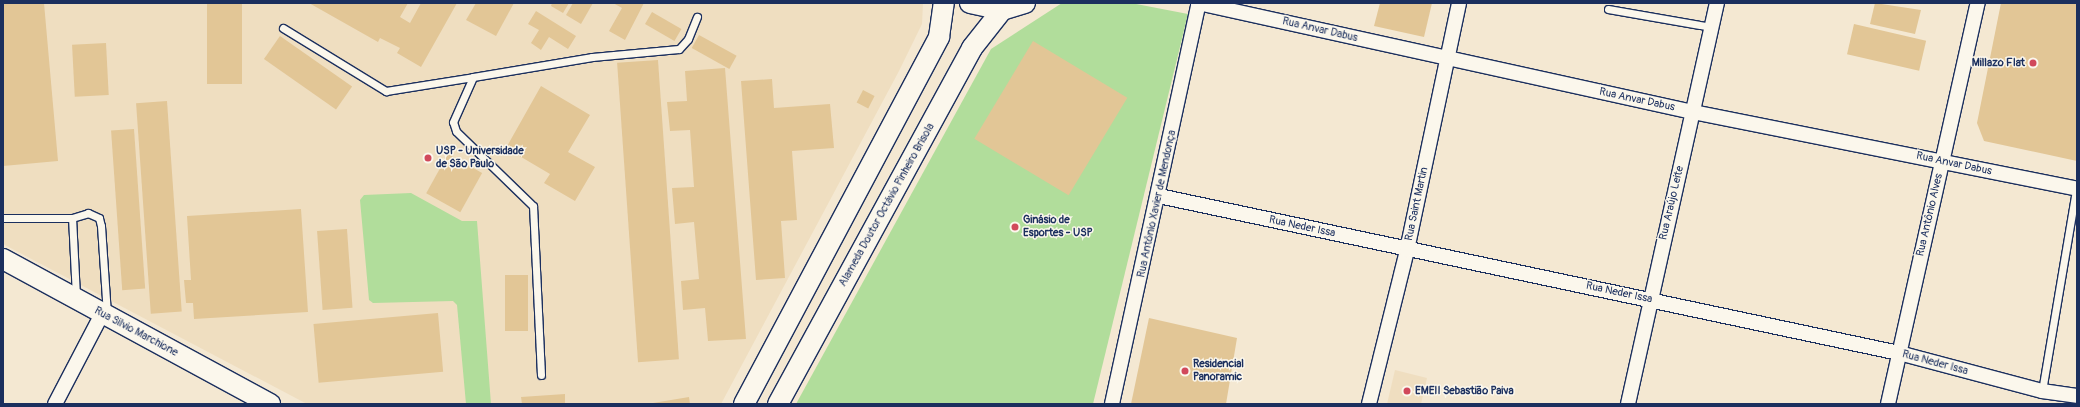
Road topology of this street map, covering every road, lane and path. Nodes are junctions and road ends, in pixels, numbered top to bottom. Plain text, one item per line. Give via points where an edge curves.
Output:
1 (944, 3) edge
2 (970, 3) edge
3 (1025, 3) edge
4 (1199, 3) edge
5 (1459, 3) edge
6 (1717, 3) edge
7 (1978, 3) edge
8 (1608, 9) dead end
9 (1002, 10) junction
10 (697, 17) dead end
11 (1711, 27) junction
12 (283, 28) dead end
13 (1448, 59) junction
14 (474, 77) junction
15 (1692, 112) junction
16 (1942, 161) junction
17 (2076, 189) edge
18 (1159, 196) junction
19 (3, 218) edge
20 (72, 218) junction
21 (1407, 250) junction
22 (3, 259) edge
23 (76, 300) junction
24 (1651, 300) junction
25 (104, 316) junction
26 (1899, 353) junction
27 (541, 374) dead end
28 (2042, 391) junction
29 (2077, 396) edge
30 (55, 404) edge
31 (270, 404) edge
32 (744, 404) edge
33 (778, 404) edge
34 (1112, 404) edge
35 (1370, 404) edge
36 (1628, 404) edge
37 (1888, 404) edge

1 - 32 street via 939,37
2 - 9 street
3 - 9 street
4 - 13 street, Rua Anvar Dabus
4 - 18 street, Rua Antônio Xavier de Mendonça
5 - 13 street, Rua Saint Martin
6 - 11 street, Rua Araújo Leite
7 - 16 street, Rua Antônio Alves
8 - 11 lane
9 - 33 street, Alameda Doutor Octávio Pinheiro Brisola via 972,48
10 - 14 lane via 688,39 679,49 592,57
11 - 15 street, Rua Araújo Leite
12 - 14 lane via 386,91
13 - 15 street, Rua Anvar Dabus
13 - 21 street, Rua Saint Martin
14 - 27 lane via 453,122 456,131 533,206
15 - 16 street, Rua Anvar Dabus
15 - 24 street, Rua Araújo Leite
16 - 17 street, Rua Anvar Dabus
16 - 26 street, Rua Antônio Alves
17 - 28 lane
18 - 21 street, Rua Neder Issa
18 - 34 street, Rua Antônio Xavier de Mendonça
19 - 20 lane
20 - 23 lane
20 - 25 lane via 88,213 99,218
21 - 24 street, Rua Neder Issa
21 - 35 street, Rua Saint Martin
22 - 23 street, Rua Silvio Marchione
23 - 25 street, Rua Silvio Marchione
24 - 26 street, Rua Neder Issa
24 - 36 street, Rua Araújo Leite
25 - 30 street
25 - 31 street, Rua Silvio Marchione
26 - 28 street, Rua Neder Issa
26 - 37 street, Rua Antônio Alves
28 - 29 street, Rua Neder Issa

